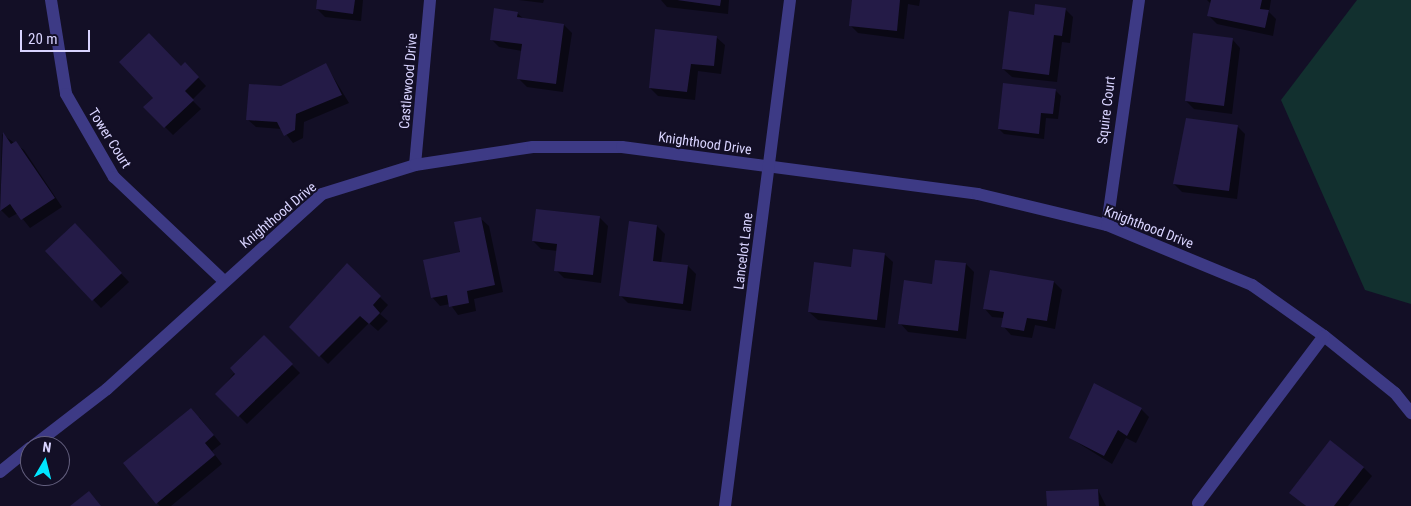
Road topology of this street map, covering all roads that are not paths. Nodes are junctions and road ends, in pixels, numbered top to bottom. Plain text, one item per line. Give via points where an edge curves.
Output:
1 (51, 0) edge
2 (430, 0) edge
3 (790, 0) edge
4 (1139, 0) edge
5 (415, 165) junction
6 (768, 168) junction
7 (1107, 225) junction
8 (224, 281) junction
9 (1324, 336) junction
10 (1411, 413) edge
11 (46, 436) edge
12 (20, 456) edge
13 (0, 472) edge
14 (1198, 503) dead end
15 (725, 506) edge

1 - 8 street, Tower Court via 66,94 114,177
2 - 5 street, Castlewood Drive
3 - 6 street, Lancelot Lane
4 - 7 street, Squire Court
5 - 6 street, Knighthood Drive via 532,147 622,147
5 - 8 street, Knighthood Drive via 322,194
6 - 7 street, Knighthood Drive via 978,194
6 - 15 street, Lancelot Lane
7 - 9 street, Knighthood Drive via 1252,285
8 - 11 street, Knighthood Drive via 107,389
9 - 10 street, Knighthood Drive via 1394,393
9 - 14 street
12 - 13 street

